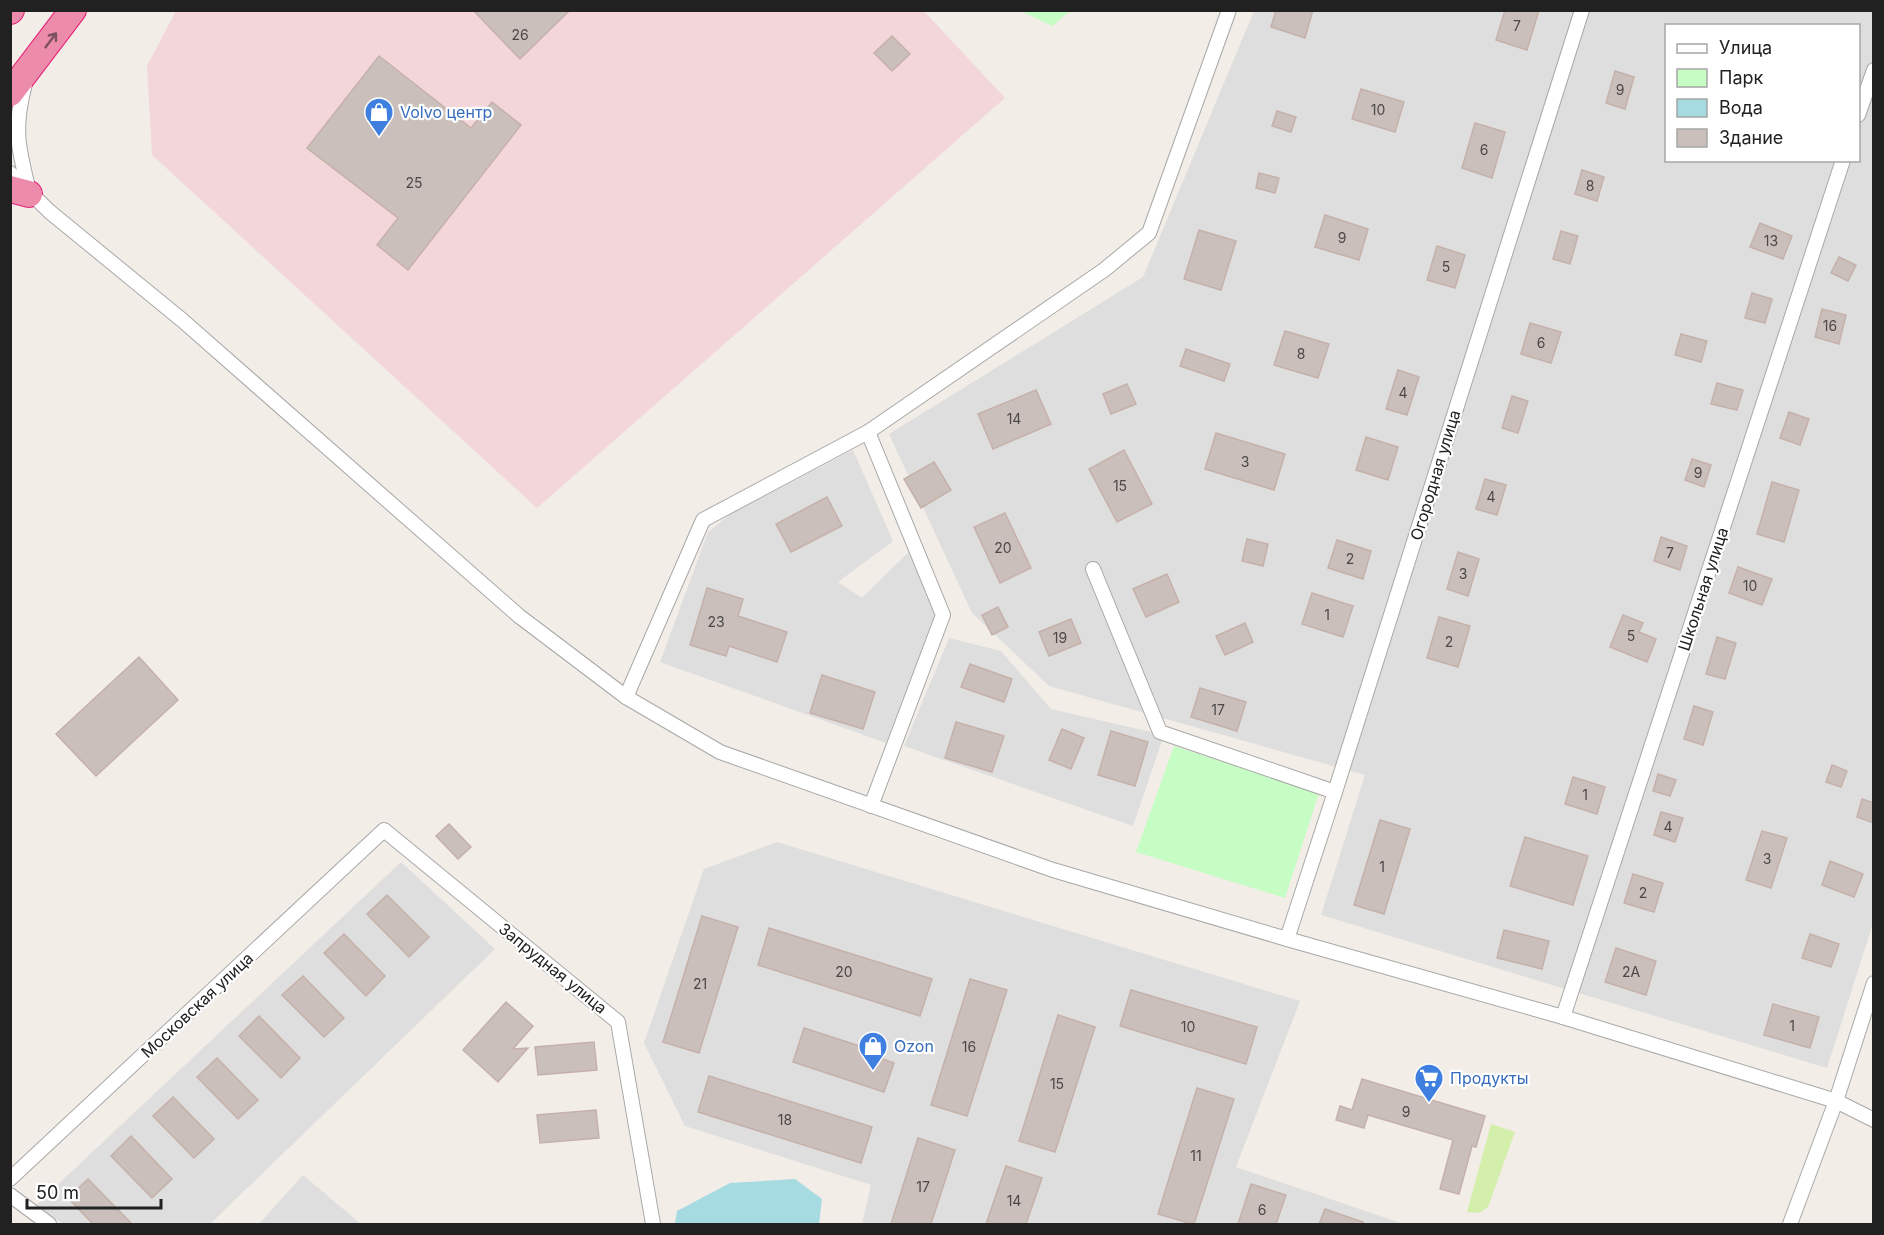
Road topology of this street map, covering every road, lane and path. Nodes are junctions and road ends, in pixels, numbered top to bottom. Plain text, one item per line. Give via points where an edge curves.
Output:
1 (73, 10) edge
2 (1229, 10) edge
3 (1582, 10) edge
4 (28, 70) junction
5 (1874, 70) edge
6 (10, 93) edge
7 (1860, 109) edge
8 (1842, 162) edge
9 (10, 173) edge
10 (20, 191) edge
11 (868, 432) junction
12 (1093, 569) dead end
13 (626, 698) junction
14 (1335, 792) junction
15 (872, 806) junction
16 (384, 830) joint
17 (1287, 939) junction
18 (1874, 983) edge
19 (1563, 1017) junction
20 (1836, 1101) junction
21 (1874, 1120) edge
22 (10, 1179) edge
23 (10, 1195) edge
24 (49, 1224) edge
25 (653, 1224) edge
26 (1790, 1224) edge

4 -> 1 highway
2 - 11 street via 1149,233 1104,270
3 - 14 street, Огородная улица
4 - 6 highway
4 - 10 street via 17,125
5 - 7 street
8 - 19 street, Школьная улица
9 - 10 street
10 - 13 street via 182,320 519,616
11 - 13 street via 702,520
11 - 15 street via 943,615
12 - 14 street via 1160,732
13 - 15 street via 720,752
14 - 17 street, Огородная улица
15 - 17 street via 1053,870
16 - 22 street, Московская улица
16 - 25 street, Запрудная улица via 618,1022
17 - 19 street
18 - 20 street
19 - 20 street
20 - 21 street
20 - 26 street
23 - 24 street

